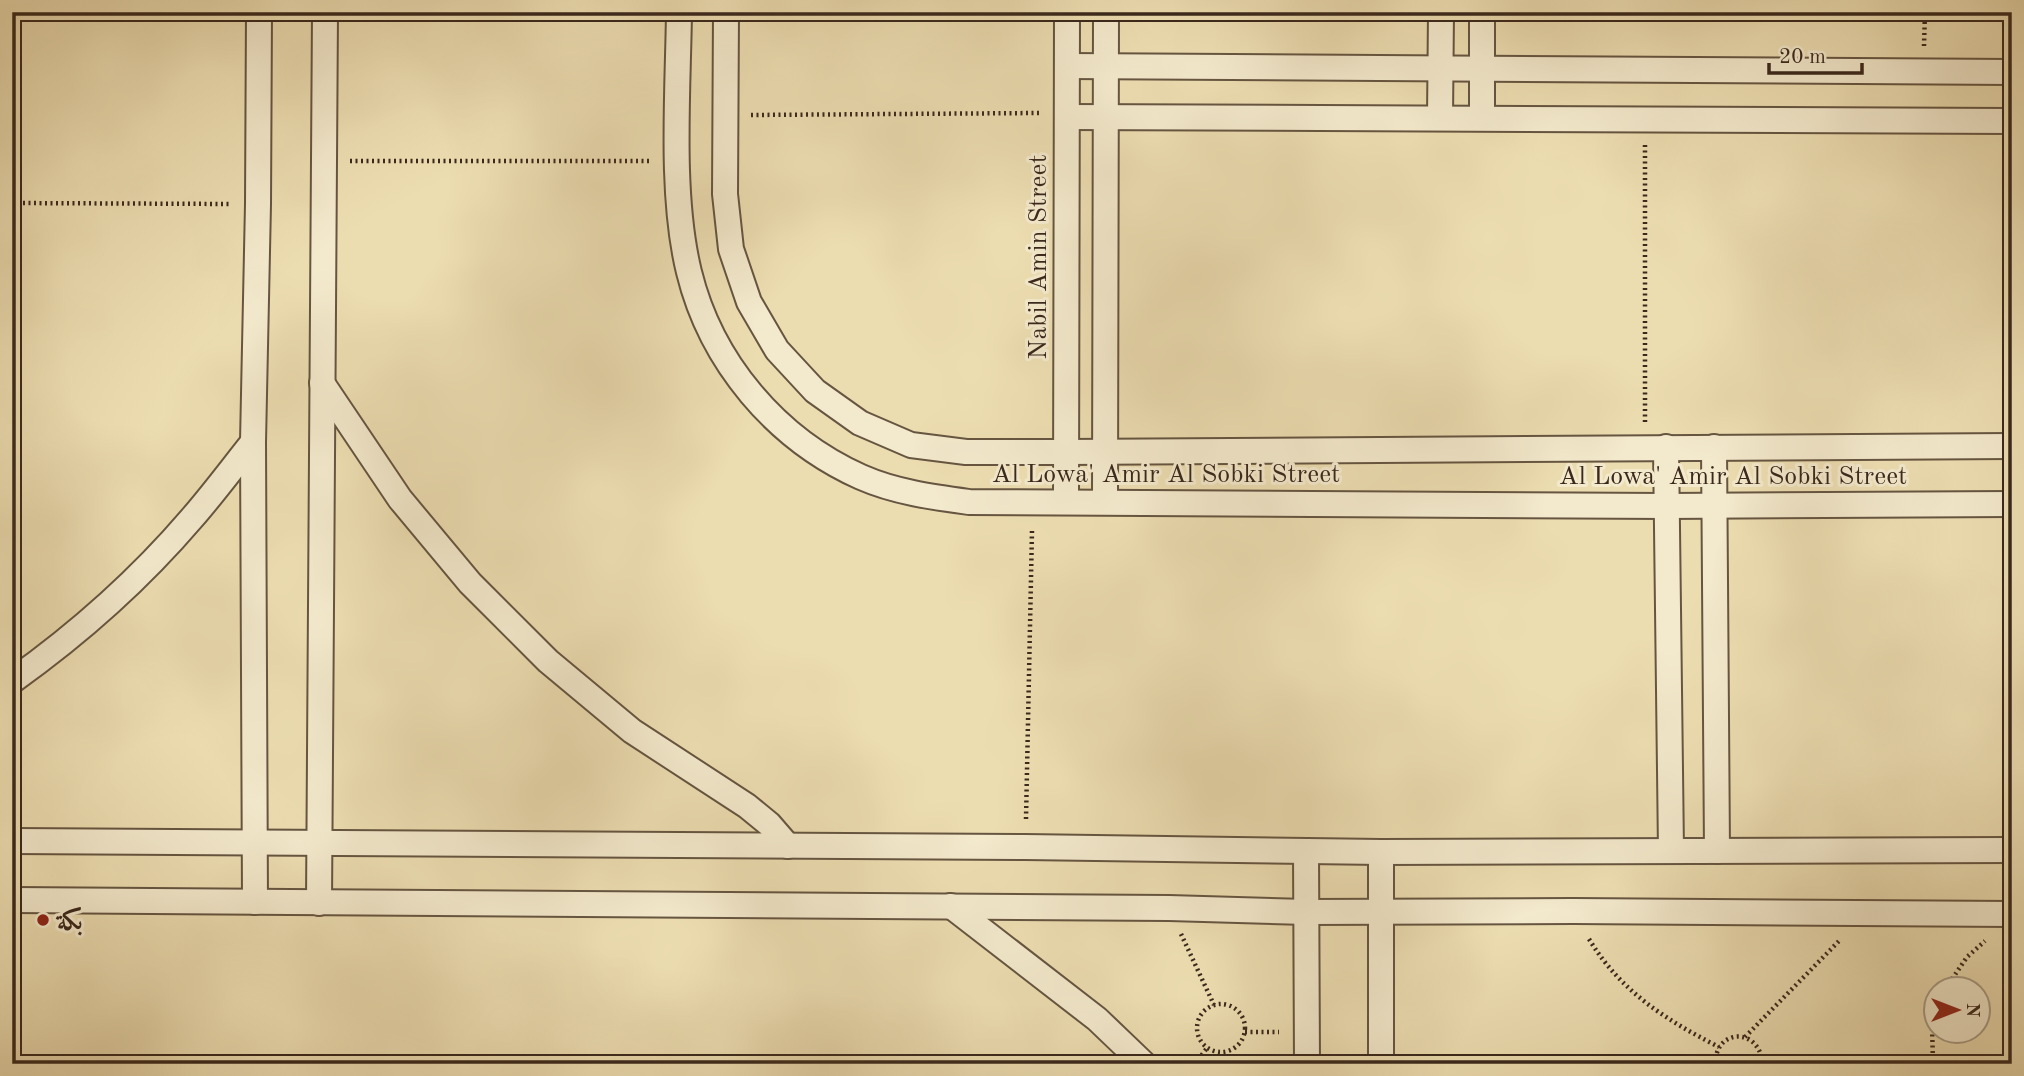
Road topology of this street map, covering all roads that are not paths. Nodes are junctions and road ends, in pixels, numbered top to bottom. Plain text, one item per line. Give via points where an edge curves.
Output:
1 (259, 12) edge
2 (325, 12) edge
3 (679, 12) edge
4 (726, 12) edge
5 (1067, 12) edge
6 (1106, 12) edge
7 (1441, 12) edge
8 (1482, 12) edge
9 (1067, 66) junction
10 (1106, 66) junction
11 (1440, 68) junction
12 (1482, 68) junction
13 (2012, 72) edge
14 (1067, 115) junction
15 (1106, 117) junction
16 (1440, 118) junction
17 (1482, 118) junction
18 (2012, 121) edge
19 (322, 383) junction
20 (253, 442) junction
21 (2012, 446) edge
22 (1656, 447) junction
23 (1714, 447) junction
24 (1066, 452) junction
25 (1105, 452) junction
26 (1066, 502) junction
27 (1105, 502) junction
28 (2012, 504) edge
29 (1667, 506) junction
30 (1714, 506) junction
31 (12, 681) edge
32 (12, 841) edge
33 (256, 842) junction
34 (318, 842) junction
35 (788, 846) junction
36 (1671, 850) junction
37 (1717, 850) junction
38 (2012, 850) edge
39 (1306, 851) junction
40 (1381, 852) junction
41 (12, 900) edge
42 (255, 902) junction
43 (318, 903) junction
44 (951, 906) junction
45 (1306, 912) junction
46 (1381, 913) junction
47 (2012, 915) edge
48 (1144, 1064) edge
49 (1307, 1064) edge
50 (1381, 1064) edge

1 - 20 street
2 - 19 street
3 - 26 street, Al Lowa' Amir Al Sobki Street via 680,216 689,272 706,325 734,373 770,415 813,451 862,477 914,494 969,502
4 - 24 street, Al Lowa' Amir Al Sobki Street via 725,194 731,249 749,302 778,350 815,391 860,423 911,445 966,452
5 - 9 street, Nabil Amin Street
6 - 10 street
7 - 11 street
8 - 12 street
9 - 10 street
9 - 14 street, Nabil Amin Street
10 - 11 street
10 - 15 street
11 - 12 street
11 - 16 street
12 - 13 street
12 - 17 street
14 - 15 street
14 - 24 street, Nabil Amin Street
15 - 16 street
15 - 25 street
16 - 17 street
17 - 18 street
19 - 34 street
19 - 35 street via 400,499 470,583 538,652 632,731 747,806
20 - 31 street via 192,519 125,589
20 - 33 street
21 - 23 street, Al Lowa' Amir Al Sobki Street
22 - 23 street, Al Lowa' Amir Al Sobki Street
22 - 25 street, Al Lowa' Amir Al Sobki Street
22 - 29 street
23 - 30 street
24 - 25 street, Al Lowa' Amir Al Sobki Street
24 - 26 street, Nabil Amin Street
25 - 27 street
26 - 27 street, Al Lowa' Amir Al Sobki Street
27 - 29 street, Al Lowa' Amir Al Sobki Street
28 - 30 street, Al Lowa' Amir Al Sobki Street
29 - 30 street, Al Lowa' Amir Al Sobki Street
29 - 36 street
30 - 37 street
32 - 33 street
33 - 34 street
33 - 42 street
34 - 35 street
34 - 43 street
35 - 39 street
36 - 37 street
36 - 40 street
37 - 38 street
39 - 40 street
39 - 45 street
40 - 46 street
41 - 42 street
42 - 43 street
43 - 44 street
44 - 45 street
44 - 48 street via 1097,1019
45 - 46 street
45 - 49 street
46 - 47 street
46 - 50 street

